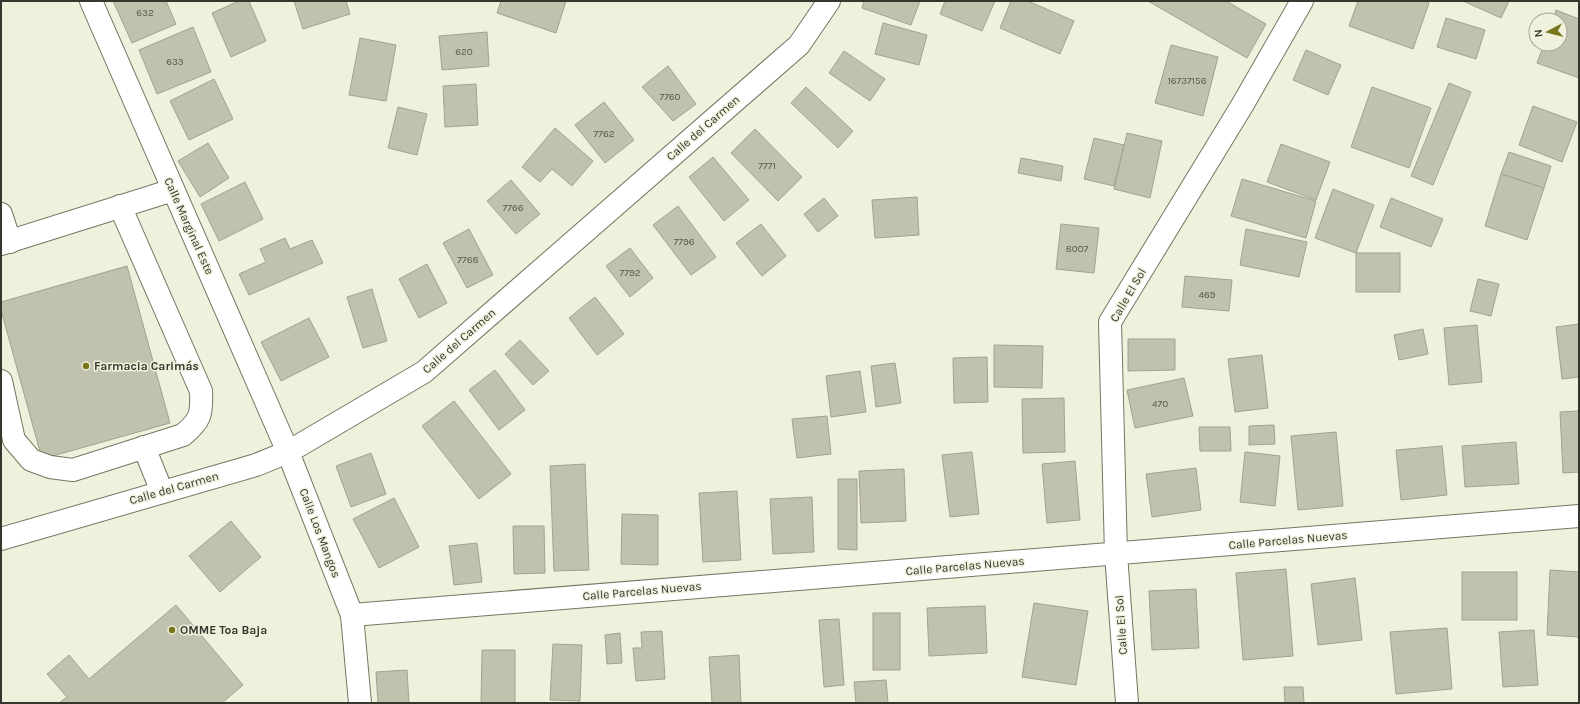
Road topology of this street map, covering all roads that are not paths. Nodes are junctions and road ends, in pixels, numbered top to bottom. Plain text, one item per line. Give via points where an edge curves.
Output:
1 (91, 1) edge
2 (829, 1) edge
3 (1302, 1) edge
4 (173, 190) junction
5 (120, 206) junction
6 (1, 214) edge
7 (5, 243) edge
8 (1, 381) edge
9 (144, 447) junction
10 (288, 452) junction
11 (162, 492) junction
12 (1579, 516) edge
13 (1, 539) edge
14 (1116, 554) junction
15 (352, 615) junction
16 (360, 703) edge
17 (1127, 703) edge

1 - 4 street, Calle Marginal Este
2 - 10 street, Calle del Carmen via 799,45 424,372
3 - 14 street, Calle El Sol via 1243,104 1110,322
4 - 5 street
4 - 10 street, Calle Marginal Este
5 - 7 street
5 - 9 street via 201,391 202,408 196,424 183,435
6 - 7 street
8 - 9 street via 14,440 31,460 50,468 73,470
9 - 11 street
10 - 11 street, Calle del Carmen via 256,465
10 - 15 street, Calle Los Mangos
11 - 13 street, Calle del Carmen
12 - 14 street, Calle Parcelas Nuevas
14 - 15 street, Calle Parcelas Nuevas
14 - 17 street, Calle El Sol
15 - 16 street, Calle Los Mangos

